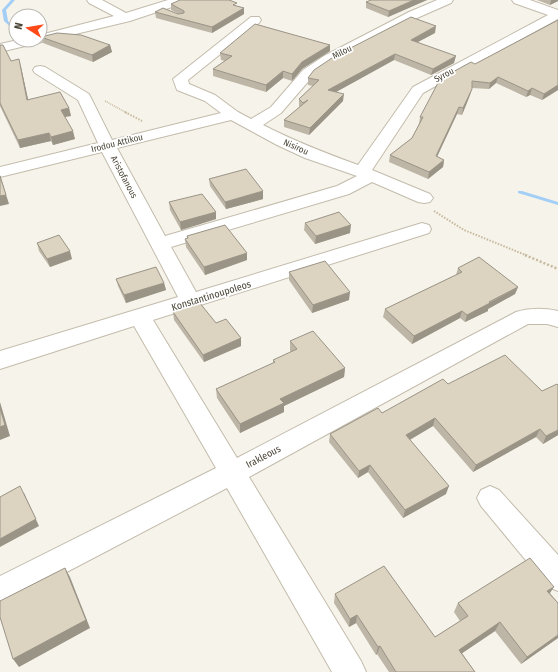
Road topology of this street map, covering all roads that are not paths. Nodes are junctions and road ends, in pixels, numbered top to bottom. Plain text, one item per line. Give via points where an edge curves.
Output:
1 (93, 0) edge
2 (180, 0) edge
3 (447, 0) edge
4 (518, 0) edge
5 (558, 14) edge
6 (126, 18) junction
7 (255, 20) dead end
8 (48, 37) edge
9 (40, 70) dead end
10 (233, 115) junction
11 (252, 124) junction
12 (107, 146) junction
13 (0, 172) edge
14 (366, 174) junction
15 (424, 198) road end
16 (422, 229) dead end
17 (159, 244) junction
18 (191, 301) junction
19 (140, 317) junction
20 (558, 319) edge
21 (0, 360) edge
22 (232, 473) junction
23 (490, 498) dead end
24 (558, 577) edge
25 (0, 592) edge
26 (350, 672) edge

1 - 6 street
2 - 6 street
3 - 11 street, Milou via 329,59 308,73 276,110
4 - 5 street
5 - 14 street, Syrou via 418,90
6 - 8 street
7 - 10 street, Nisirou via 180,80 182,86 210,98
9 - 12 street, Aristofanous via 84,97
10 - 11 street, Nisirou
10 - 12 street, Irodou Attikou
11 - 14 street, Nisirou via 297,148
12 - 13 street, Irodou Attikou
12 - 17 street, Aristofanous
14 - 15 street, Nisirou
14 - 17 street via 343,190
16 - 18 street, Konstantinoupoleos
17 - 18 street, Aristofanous
18 - 19 street, Konstantinoupoleos
19 - 21 street, Konstantinoupoleos
19 - 22 street
20 - 22 street, Irakleous via 547,316 524,317
22 - 25 street, Irakleous
22 - 26 street
23 - 24 street

